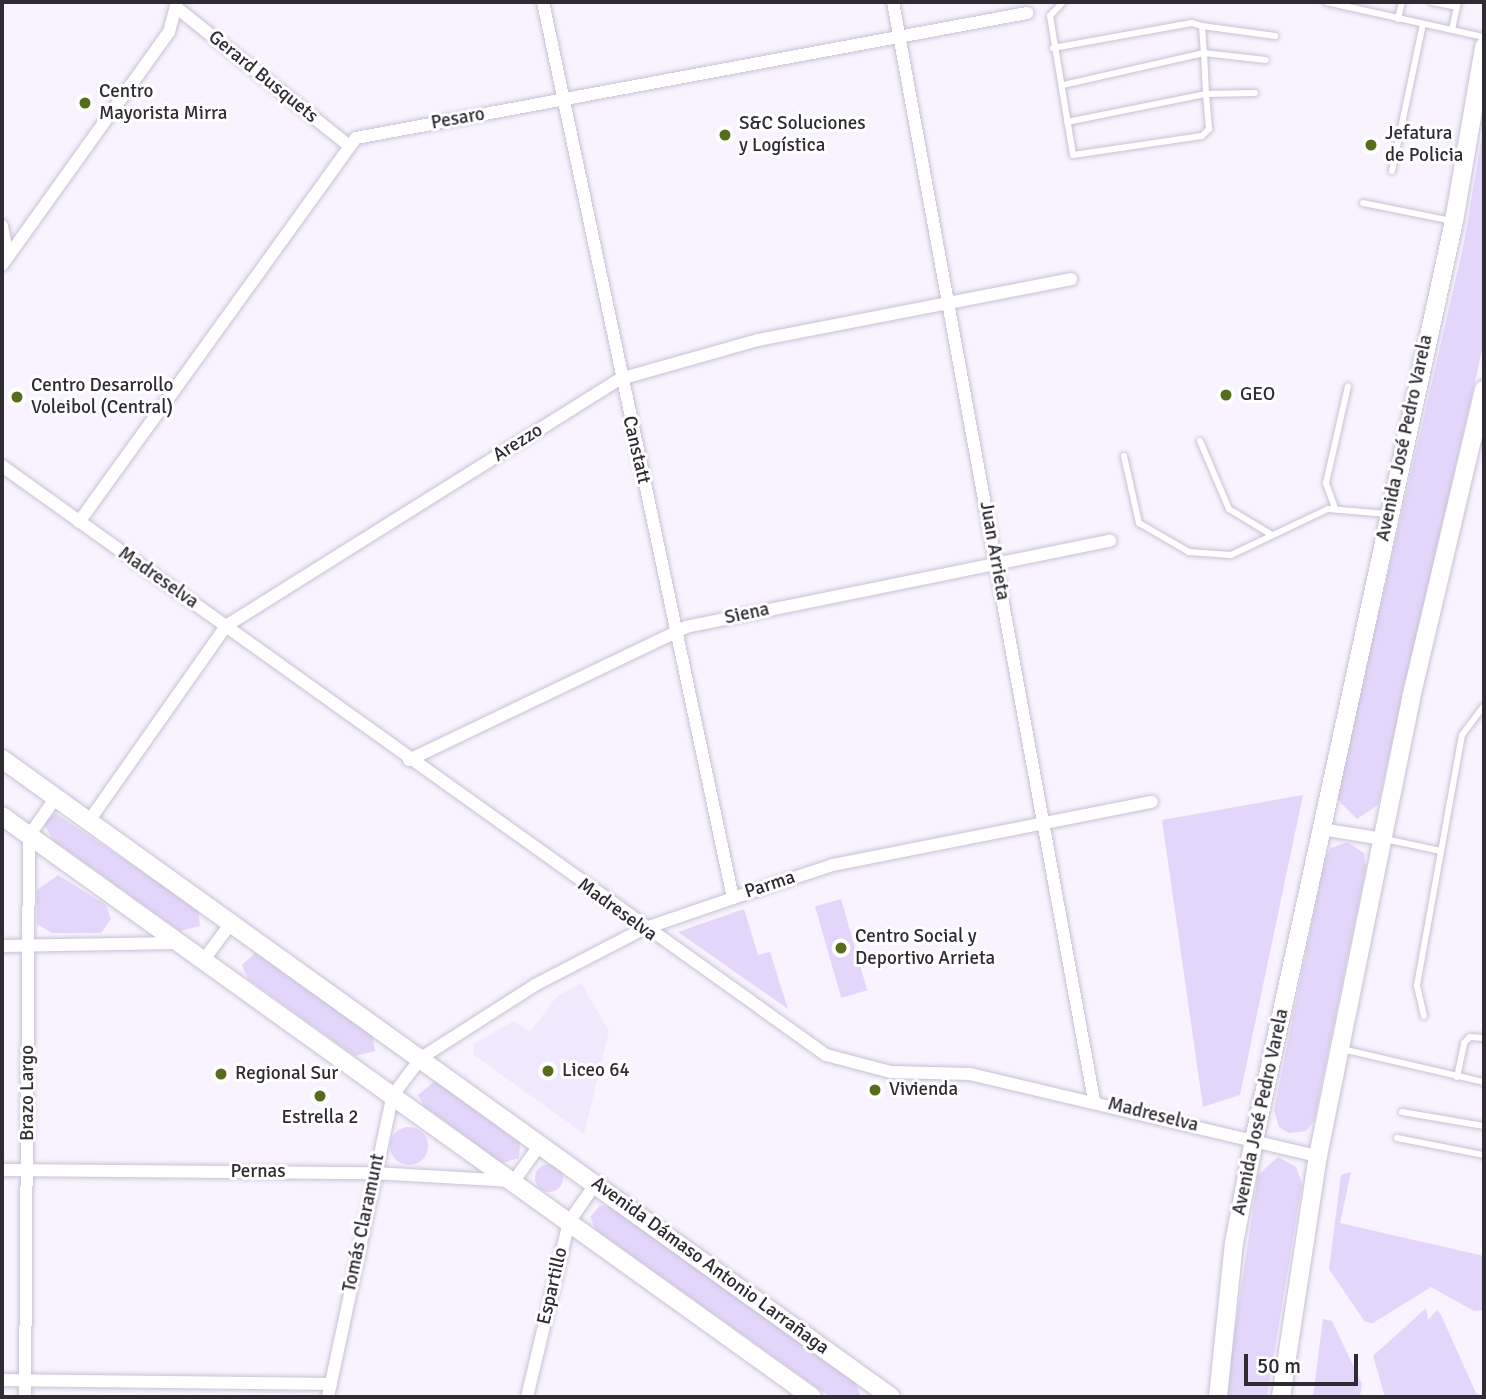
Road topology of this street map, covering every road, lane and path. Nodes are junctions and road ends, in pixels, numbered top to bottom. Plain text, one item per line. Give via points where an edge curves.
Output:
1 (543, 2) edge
2 (893, 2) edge
3 (1063, 2) edge
4 (1326, 2) edge
5 (1402, 2) edge
6 (1432, 2) edge
7 (177, 5) edge
8 (1458, 5) edge
9 (1027, 13) dead end
10 (1398, 19) junction
11 (1423, 24) junction
12 (1202, 26) junction
13 (1452, 30) junction
14 (1275, 36) dead end
15 (899, 37) junction
16 (1484, 37) edge
17 (1484, 47) edge
18 (1053, 48) junction
19 (1204, 53) junction
20 (1266, 60) dead end
21 (1063, 85) junction
22 (1255, 93) dead end
23 (1206, 94) junction
24 (560, 101) junction
25 (1067, 122) junction
26 (348, 145) junction
27 (1392, 172) dead end
28 (1363, 203) dead end
29 (1454, 221) junction
30 (2, 226) edge
31 (5, 260) edge
32 (1071, 279) dead end
33 (948, 300) junction
34 (620, 379) junction
35 (1348, 386) dead end
36 (1484, 390) edge
37 (1200, 441) dead end
38 (1124, 456) dead end
39 (2, 466) edge
40 (1335, 508) junction
41 (1388, 514) junction
42 (79, 522) junction
43 (1272, 535) junction
44 (1111, 541) dead end
45 (997, 562) junction
46 (226, 626) junction
47 (678, 631) junction
48 (1484, 706) edge
49 (2, 759) edge
50 (409, 760) junction
51 (56, 797) junction
52 (1152, 802) dead end
53 (2, 816) edge
54 (89, 821) junction
55 (1041, 823) junction
56 (1321, 829) junction
57 (29, 836) junction
58 (1383, 839) junction
59 (1441, 851) junction
60 (733, 898) junction
61 (231, 923) junction
62 (643, 929) junction
63 (177, 943) junction
64 (2, 946) edge
65 (28, 947) junction
66 (203, 961) junction
67 (1424, 1016) dead end
68 (1484, 1038) edge
69 (1340, 1049) junction
70 (421, 1058) junction
71 (1457, 1077) junction
72 (1484, 1082) edge
73 (393, 1095) junction
74 (1094, 1100) junction
75 (1402, 1112) dead end
76 (1484, 1126) edge
77 (1397, 1138) dead end
78 (1254, 1140) junction
79 (541, 1143) junction
80 (1484, 1155) edge
81 (1318, 1156) junction
82 (2, 1170) edge
83 (28, 1170) junction
84 (374, 1173) junction
85 (514, 1181) junction
86 (596, 1183) junction
87 (569, 1222) junction
88 (2, 1380) edge
89 (25, 1380) junction
90 (330, 1391) edge
91 (881, 1394) edge
92 (25, 1397) edge
93 (527, 1397) edge
94 (812, 1397) edge
95 (1218, 1397) edge
96 (1281, 1397) edge

1 - 24 street, Canstatt
2 - 15 street, Juan Arrieta
3 - 18 lane via 1050,16
4 - 10 lane
5 - 10 lane
6 - 8 lane
7 - 26 street, Gerard Busquets
7 - 31 street via 169,32
8 - 13 lane
9 - 15 street, Pesaro
10 - 11 lane
11 - 13 lane
11 - 27 lane
12 - 14 lane
12 - 18 lane via 1192,23
12 - 19 lane
13 - 16 lane
15 - 24 street, Pesaro
15 - 33 street, Juan Arrieta
17 - 29 street, Avenida José Pedro Varela
18 - 21 lane
19 - 20 lane
19 - 21 lane
19 - 23 lane
21 - 25 lane
22 - 23 lane
23 - 25 lane
23 - 25 lane via 1209,129 1202,136 1079,157 1073,155
24 - 26 street, Pesaro via 364,135
24 - 34 street, Canstatt
26 - 42 street
28 - 29 lane
29 - 41 street, Avenida José Pedro Varela
30 - 31 street
32 - 33 street, Arezzo
33 - 34 street, Arezzo via 758,340
33 - 45 street, Juan Arrieta
34 - 46 street, Arezzo
34 - 47 street, Canstatt
35 - 40 lane via 1326,483
36 - 58 street
37 - 43 lane via 1229,509
38 - 43 lane via 1139,523 1177,548 1231,555
39 - 42 street, Madreselva
40 - 41 lane
40 - 43 lane
41 - 56 street, Avenida José Pedro Varela
42 - 46 street, Madreselva
44 - 45 street, Siena
45 - 47 street, Siena
45 - 55 street, Juan Arrieta
46 - 50 street, Madreselva
46 - 54 street, Arezzo
47 - 50 street, Siena
47 - 60 street, Canstatt
48 - 59 lane via 1462,735
49 - 51 street, Avenida Dámaso Antonio Larrañaga
50 - 62 street, Madreselva
51 - 54 street, Avenida Dámaso Antonio Larrañaga
51 - 57 street
52 - 55 street, Parma
53 - 57 street
54 - 61 street, Avenida Dámaso Antonio Larrañaga
55 - 60 street, Parma via 833,865
55 - 74 street, Juan Arrieta
56 - 58 street
56 - 78 street, Avenida José Pedro Varela
57 - 63 street
57 - 65 street, Brazo Largo
58 - 59 lane
58 - 69 street
59 - 67 lane via 1417,985
60 - 62 street, Parma
61 - 66 street
61 - 70 street, Avenida Dámaso Antonio Larrañaga
62 - 70 street, Parma via 535,985
62 - 74 street, Madreselva via 826,1055 862,1067 970,1074
63 - 65 street
63 - 66 street
64 - 65 street
65 - 83 street, Brazo Largo
66 - 73 street
68 - 71 lane via 1470,1037 1464,1043
69 - 71 lane
69 - 81 street
70 - 73 street, Tomás Claramunt
70 - 79 street, Avenida Dámaso Antonio Larrañaga
71 - 72 lane
73 - 84 street, Tomás Claramunt
73 - 85 street
74 - 78 street, Madreselva
75 - 76 lane
77 - 80 lane
78 - 81 street, Madreselva
78 - 95 street, Avenida José Pedro Varela via 1234,1243
79 - 85 street
79 - 86 street, Avenida Dámaso Antonio Larrañaga
81 - 96 street
82 - 83 street, Pernas
83 - 84 street, Pernas
83 - 89 street, Brazo Largo
84 - 85 street, Pernas
84 - 90 street, Tomás Claramunt
85 - 87 street
86 - 87 street, Espartillo
86 - 91 street, Avenida Dámaso Antonio Larrañaga
87 - 93 street, Espartillo
87 - 94 street
88 - 89 street
89 - 90 street
89 - 92 street, Brazo Largo

